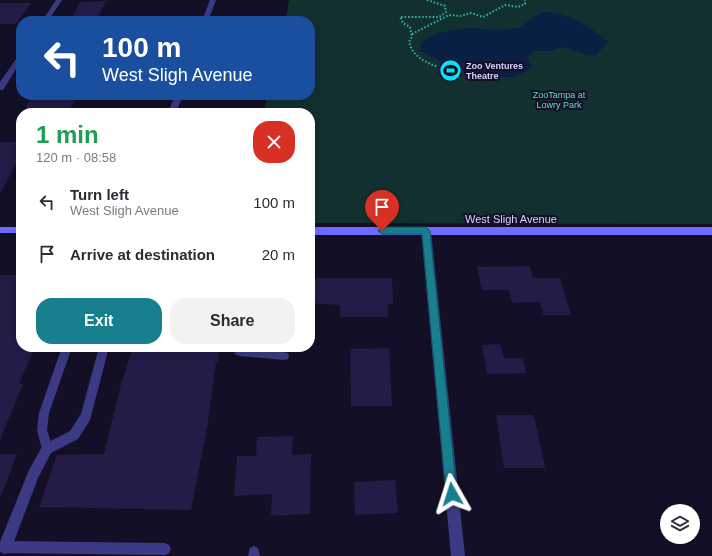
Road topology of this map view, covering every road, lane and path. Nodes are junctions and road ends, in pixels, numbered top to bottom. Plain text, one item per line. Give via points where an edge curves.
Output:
1 (59, 0) edge
2 (213, 0) edge
3 (427, 0) edge
4 (525, 0) edge
5 (48, 16) edge
6 (207, 16) edge
7 (412, 34) junction
8 (16, 64) edge
9 (438, 67) dead end
10 (0, 88) edge
11 (0, 230) edge
12 (16, 230) edge
13 (315, 231) edge
14 (426, 231) junction
15 (712, 231) edge
16 (65, 352) edge
17 (103, 352) edge
18 (240, 352) edge
19 (284, 356) dead end
20 (47, 449) junction
21 (5, 547) joint
22 (165, 549) dead end
23 (458, 556) edge

1 - 5 street
2 - 6 street
3 - 7 path via 445,6 446,12 439,16 400,17 403,23 410,27
4 - 7 path via 525,4 518,7 505,6 483,17 471,13 449,15
7 - 9 path via 409,42 411,50 422,60
8 - 10 street
11 - 12 main road
13 - 14 main road, West Sligh Avenue
14 - 15 main road, West Sligh Avenue
14 - 23 street
16 - 20 lane via 44,413 42,430
17 - 20 street via 86,416 74,436
18 - 19 lane
20 - 21 street via 33,474
21 - 22 lane

